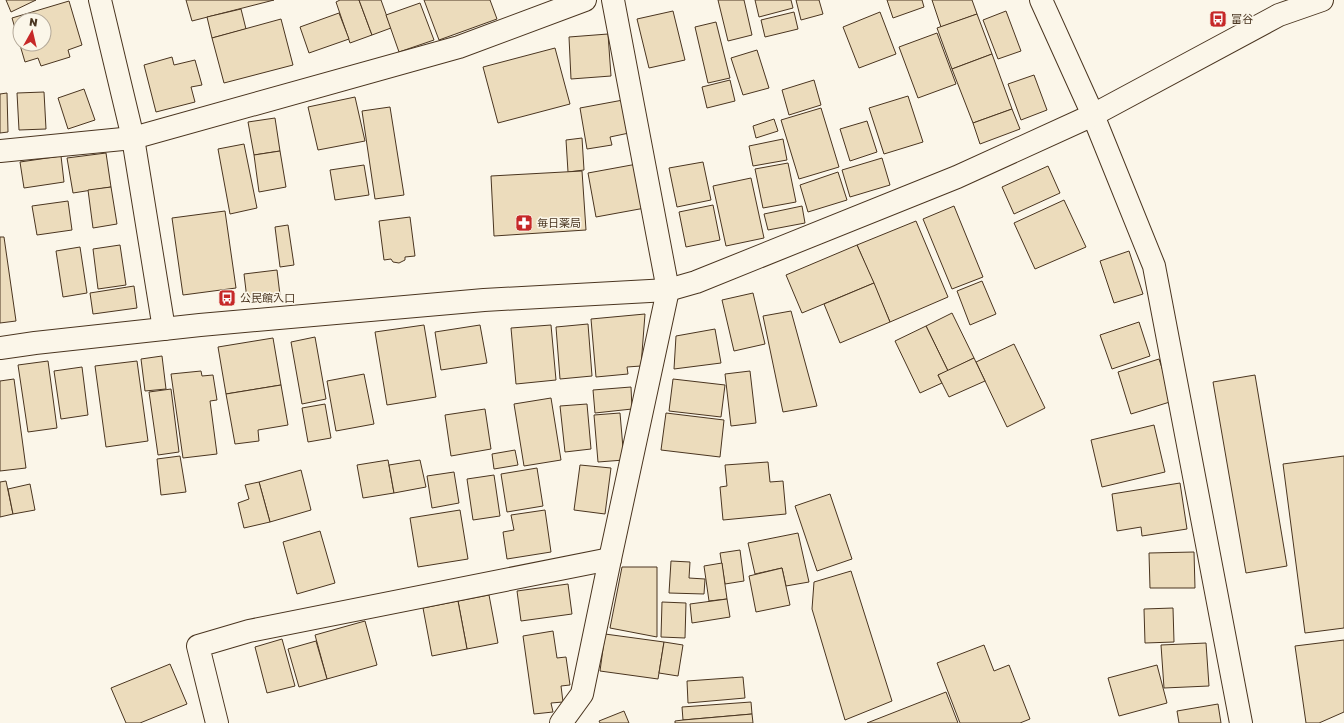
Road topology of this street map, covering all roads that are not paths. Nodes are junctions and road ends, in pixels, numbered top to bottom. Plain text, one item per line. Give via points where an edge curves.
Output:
1 (100, 0) edge
2 (585, 0) edge
3 (613, 0) edge
4 (1042, 0) edge
5 (1322, 0) edge
6 (1093, 115) junction
7 (133, 138) junction
8 (0, 151) edge
9 (668, 290) junction
10 (164, 329) junction
11 (0, 348) edge
12 (610, 559) junction
13 (217, 723) edge
14 (561, 723) edge
15 (1241, 723) edge

1 - 7 street
2 - 7 street via 459,47
3 - 9 street
4 - 6 street
5 - 6 street via 1279,15
6 - 9 street via 957,177 696,282
6 - 15 street via 1154,266
7 - 8 street
7 - 10 street
9 - 10 street via 484,300
9 - 12 street
10 - 11 street
12 - 13 street via 248,631 198,646
12 - 14 street via 582,694

